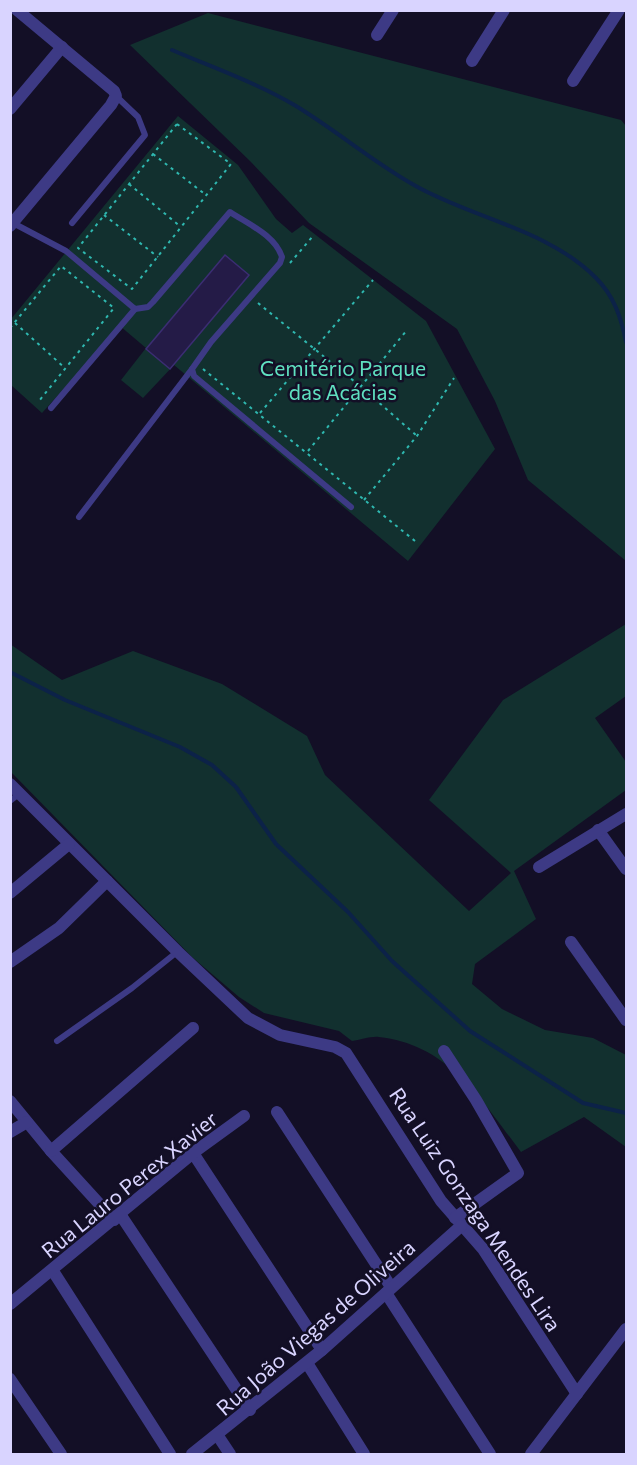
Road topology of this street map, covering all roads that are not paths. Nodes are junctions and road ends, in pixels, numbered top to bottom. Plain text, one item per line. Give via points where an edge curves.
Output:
1 (17, 10) edge
2 (393, 10) edge
3 (504, 10) edge
4 (619, 10) edge
5 (377, 36) dead end
6 (62, 47) junction
7 (472, 60) dead end
8 (573, 81) dead end
9 (114, 100) junction
10 (10, 109) edge
11 (72, 223) dead end
12 (12, 225) edge
13 (135, 309) junction
14 (192, 369) junction
15 (51, 408) dead end
16 (351, 507) dead end
17 (80, 517) dead end
18 (14, 793) edge
19 (627, 814) edge
20 (598, 830) junction
21 (69, 844) junction
22 (539, 867) dead end
23 (627, 869) edge
24 (107, 881) junction
25 (10, 893) edge
26 (571, 942) dead end
27 (178, 951) junction
28 (10, 962) edge
29 (627, 1020) edge
30 (193, 1028) dead end
31 (57, 1041) dead end
32 (444, 1051) dead end
33 (10, 1101) edge
34 (277, 1112) dead end
35 (244, 1116) dead end
36 (27, 1122) junction
37 (10, 1132) edge
38 (51, 1151) junction
39 (193, 1153) junction
40 (117, 1217) junction
41 (458, 1222) junction
42 (53, 1271) junction
43 (389, 1290) junction
44 (10, 1304) edge
45 (627, 1329) edge
46 (322, 1350) junction
47 (307, 1363) junction
48 (10, 1379) edge
49 (577, 1394) junction
50 (250, 1410) junction
51 (218, 1436) junction
52 (61, 1455) edge
53 (170, 1455) edge
54 (192, 1455) edge
55 (230, 1455) edge
56 (364, 1455) edge
57 (490, 1455) edge
58 (531, 1455) edge

1 - 6 street
2 - 5 street
3 - 7 street
4 - 8 street
6 - 9 street via 114,91
6 - 10 street
9 - 11 lane via 138,117 145,135
9 - 12 street
12 - 13 lane via 66,251
13 - 14 lane via 153,302 230,212 265,234 282,257 195,360
13 - 15 lane
14 - 16 lane via 194,376
14 - 17 lane
18 - 21 street, Rua Luiz Gonzaga Mendes Lira
19 - 20 street
20 - 22 street
20 - 23 street
21 - 24 street, Rua Luiz Gonzaga Mendes Lira
21 - 25 street
24 - 27 street, Rua Luiz Gonzaga Mendes Lira
24 - 28 street via 59,928
26 - 29 street
27 - 31 lane
27 - 41 street, Rua Luiz Gonzaga Mendes Lira via 248,1018 264,1028 346,1053
30 - 38 street
32 - 41 street, Rua João Viegas de Oliveira via 518,1173
33 - 36 street
34 - 43 street
35 - 39 street, Rua Lauro Perex Xavier
36 - 37 street
36 - 38 street
38 - 40 street
39 - 40 street, Rua Lauro Perex Xavier
39 - 46 street
40 - 42 street, Rua Lauro Perex Xavier
40 - 50 street
41 - 43 street, Rua João Viegas de Oliveira
41 - 49 street, Rua Luiz Gonzaga Mendes Lira via 483,1249
42 - 44 street, Rua Lauro Perex Xavier
42 - 53 street
43 - 46 street, Rua João Viegas de Oliveira
43 - 57 street
45 - 49 street
46 - 47 street, Rua João Viegas de Oliveira
47 - 50 street, Rua João Viegas de Oliveira
47 - 56 street
48 - 52 street
49 - 58 street
50 - 51 street, Rua João Viegas de Oliveira
51 - 54 street, Rua João Viegas de Oliveira
51 - 55 street

